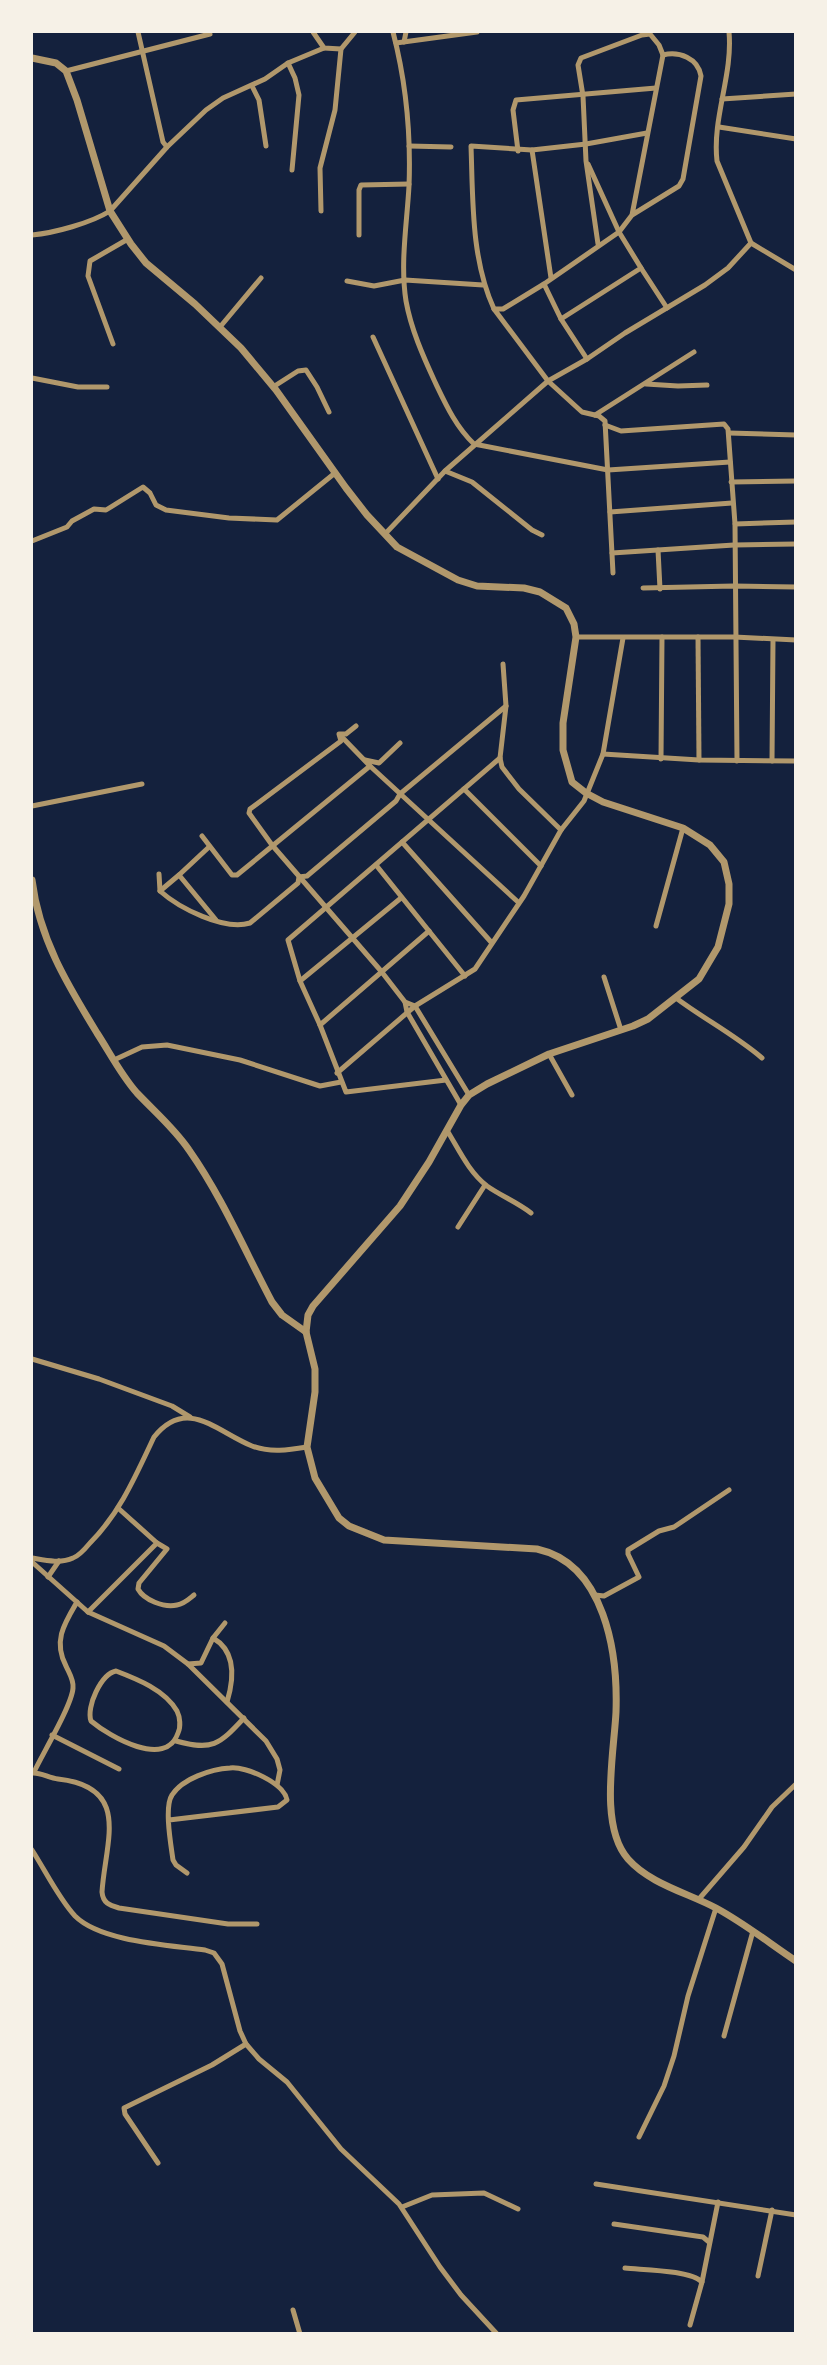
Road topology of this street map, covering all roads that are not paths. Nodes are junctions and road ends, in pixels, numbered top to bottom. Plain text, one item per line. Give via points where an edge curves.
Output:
1 (138, 32) edge
2 (313, 32) edge
3 (355, 32) edge
4 (393, 32) edge
5 (406, 32) edge
6 (477, 32) edge
7 (729, 32) edge
8 (210, 34) dead end
9 (404, 42) junction
10 (396, 43) junction
11 (324, 48) junction
12 (341, 50) junction
13 (142, 52) junction
14 (663, 55) junction
15 (32, 58) edge
16 (288, 63) junction
17 (66, 70) junction
18 (252, 86) junction
19 (656, 88) junction
20 (795, 94) edge
21 (583, 96) junction
22 (722, 99) junction
23 (718, 127) junction
24 (647, 133) junction
25 (795, 139) edge
26 (586, 144) junction
27 (266, 146) dead end
28 (409, 146) junction
29 (167, 147) junction
30 (451, 147) dead end
31 (532, 150) junction
32 (518, 151) junction
33 (586, 160) junction
34 (292, 170) dead end
35 (409, 184) junction
36 (110, 211) junction
37 (321, 211) dead end
38 (632, 215) junction
39 (619, 231) junction
40 (32, 235) edge
41 (359, 235) dead end
42 (128, 239) junction
43 (751, 243) junction
44 (598, 244) junction
45 (641, 268) junction
46 (795, 270) edge
47 (551, 278) junction
48 (261, 279) dead end
49 (405, 280) junction
50 (347, 281) dead end
51 (544, 284) junction
52 (483, 285) junction
53 (667, 308) junction
54 (494, 309) junction
55 (561, 319) junction
56 (220, 327) junction
57 (373, 337) dead end
58 (113, 344) dead end
59 (694, 352) dead end
60 (587, 359) junction
61 (32, 378) edge
62 (548, 381) junction
63 (645, 384) junction
64 (707, 385) dead end
65 (107, 387) dead end
66 (273, 387) junction
67 (329, 412) dead end
68 (594, 415) junction
69 (605, 425) junction
70 (729, 433) junction
71 (795, 435) edge
72 (474, 444) junction
73 (730, 462) junction
74 (445, 471) junction
75 (608, 471) junction
76 (335, 473) junction
77 (438, 480) junction
78 (795, 481) edge
79 (731, 482) junction
80 (732, 503) junction
81 (610, 512) junction
82 (795, 522) edge
83 (735, 524) junction
84 (385, 534) junction
85 (542, 535) dead end
86 (32, 541) edge
87 (795, 544) edge
88 (735, 545) junction
89 (658, 550) junction
90 (612, 553) junction
91 (613, 573) dead end
92 (734, 586) junction
93 (795, 587) edge
94 (643, 588) dead end
95 (660, 589) junction
96 (576, 637) junction
97 (734, 637) junction
98 (623, 638) junction
99 (662, 638) junction
100 (698, 638) junction
101 (773, 640) junction
102 (795, 640) edge
103 (503, 664) dead end
104 (506, 706) junction
105 (356, 726) dead end
106 (339, 734) junction
107 (400, 743) dead end
108 (603, 754) junction
109 (500, 758) junction
110 (363, 759) junction
111 (661, 759) junction
112 (699, 760) junction
113 (737, 761) junction
114 (772, 761) junction
115 (795, 761) edge
116 (370, 766) junction
117 (142, 784) dead end
118 (464, 789) junction
119 (586, 793) junction
120 (400, 794) junction
121 (32, 806) edge
122 (429, 818) junction
123 (682, 828) junction
124 (561, 830) junction
125 (202, 836) dead end
126 (402, 842) junction
127 (272, 845) junction
128 (209, 847) junction
129 (375, 865) junction
130 (541, 866) junction
131 (159, 874) dead end
132 (179, 875) junction
133 (299, 877) junction
134 (32, 880) edge
135 (160, 891) junction
136 (401, 898) junction
137 (518, 902) junction
138 (325, 907) junction
139 (216, 920) junction
140 (656, 926) dead end
141 (429, 931) junction
142 (354, 939) junction
143 (491, 942) junction
144 (381, 971) junction
145 (465, 976) junction
146 (604, 977) dead end
147 (300, 981) junction
148 (676, 998) junction
149 (405, 1002) junction
150 (415, 1006) junction
151 (407, 1012) junction
152 (320, 1025) junction
153 (621, 1030) junction
154 (440, 1046) junction
155 (549, 1054) junction
156 (430, 1055) junction
157 (762, 1058) dead end
158 (114, 1060) junction
159 (337, 1073) junction
160 (446, 1080) junction
161 (341, 1082) junction
162 (469, 1095) junction
163 (572, 1095) dead end
164 (461, 1105) junction
165 (448, 1132) junction
166 (485, 1185) junction
167 (531, 1213) dead end
168 (458, 1227) dead end
169 (306, 1332) junction
170 (32, 1359) edge
171 (190, 1417) junction
172 (307, 1447) junction
173 (729, 1490) dead end
174 (118, 1508) junction
175 (157, 1542) junction
176 (32, 1560) edge
177 (59, 1561) junction
178 (48, 1577) junction
179 (595, 1594) junction
180 (194, 1595) dead end
181 (77, 1602) junction
182 (88, 1612) junction
183 (225, 1623) dead end
184 (213, 1638) junction
185 (188, 1664) junction
186 (226, 1702) junction
187 (244, 1718) junction
188 (52, 1735) junction
189 (176, 1741) junction
190 (119, 1769) dead end
191 (33, 1772) edge
192 (795, 1784) edge
193 (277, 1785) junction
194 (169, 1820) junction
195 (32, 1850) edge
196 (187, 1873) dead end
197 (699, 1899) junction
198 (716, 1908) junction
199 (257, 1924) dead end
200 (753, 1931) junction
201 (795, 1961) edge
202 (724, 2036) dead end
203 (246, 2044) junction
204 (639, 2136) dead end
205 (158, 2163) dead end
206 (597, 2184) dead end
207 (718, 2202) junction
208 (402, 2207) junction
209 (518, 2209) dead end
210 (772, 2210) junction
211 (795, 2215) edge
212 (614, 2224) dead end
213 (709, 2242) junction
214 (625, 2268) dead end
215 (758, 2276) dead end
216 (702, 2282) junction
217 (293, 2310) dead end
218 (690, 2325) dead end
219 (300, 2334) edge
220 (496, 2334) edge

1 - 13 street
2 - 11 street
3 - 12 street
4 - 10 street
5 - 9 street
6 - 9 street
7 - 22 street
8 - 13 street
9 - 10 street
10 - 28 street via 407,104
11 - 12 street
11 - 16 street
12 - 37 street via 335,110 320,168
13 - 17 street
13 - 29 street
14 - 19 street
14 - 21 street via 650,34 581,58 578,65
14 - 38 street via 684,56 700,69 683,179 668,195
15 - 17 street via 56,63
16 - 18 street
16 - 34 street via 298,96
17 - 36 street
18 - 27 street via 259,100
18 - 29 street via 206,110
19 - 21 street
19 - 24 street
20 - 22 street
21 - 26 street
21 - 32 street via 516,100 513,110
22 - 23 street
23 - 25 street
23 - 43 street via 717,161
24 - 26 street
24 - 38 street
26 - 31 street
26 - 33 street
28 - 30 street
28 - 35 street
29 - 36 street
31 - 32 street
31 - 47 street
32 - 52 street via 471,146
33 - 39 street
33 - 44 street
35 - 41 street via 361,185
35 - 49 street
36 - 40 street via 63,229
36 - 42 street
38 - 39 street
39 - 44 street
39 - 45 street
42 - 56 street via 146,263
42 - 58 street via 90,261 88,276
43 - 46 street
43 - 53 street via 728,268
44 - 47 street
45 - 53 street
45 - 55 street
47 - 51 street
48 - 56 street
49 - 50 street via 374,286
49 - 52 street
49 - 72 street via 406,299 422,353 453,418
51 - 54 street via 503,309
51 - 55 street
52 - 54 street
53 - 60 street
54 - 62 street
55 - 60 street
56 - 66 street
57 - 77 street
59 - 63 street
60 - 62 street
61 - 65 street via 78,387
62 - 68 street via 582,412
62 - 72 street
63 - 64 street
63 - 68 street
66 - 67 street via 306,370
66 - 76 street
68 - 69 street via 603,418
69 - 70 street via 621,431 724,424
69 - 75 street
70 - 71 street
70 - 73 street
72 - 74 street
72 - 75 street
73 - 75 street
73 - 79 street
74 - 77 street
74 - 85 street via 472,482
75 - 81 street
76 - 84 street
76 - 86 street via 277,520 166,510 156,504 144,487 106,510 94,509 67,528
77 - 84 street
78 - 79 street
79 - 80 street
80 - 81 street
80 - 83 street
81 - 90 street
82 - 83 street
83 - 88 street
84 - 96 street via 397,547 458,580 477,586 540,592 566,608
87 - 88 street
88 - 89 street
88 - 92 street
89 - 90 street
89 - 95 street
90 - 91 street
92 - 93 street
92 - 95 street
92 - 97 street
94 - 95 street
96 - 98 street
96 - 119 street via 562,723 563,750 572,782
97 - 100 street
97 - 101 street
97 - 113 street
98 - 99 street
98 - 108 street
99 - 100 street
99 - 111 street
100 - 112 street
101 - 102 street
101 - 114 street
103 - 104 street
104 - 109 street
104 - 120 street
105 - 106 street
106 - 110 street
106 - 127 street via 341,741 250,809 251,817
107 - 110 street via 380,763
108 - 111 street
108 - 119 street
109 - 118 street
109 - 124 street via 519,789
110 - 116 street
111 - 112 street
112 - 113 street
113 - 114 street
114 - 115 street
116 - 120 street
116 - 127 street
117 - 121 street
118 - 122 street
118 - 130 street
119 - 123 street via 623,810
119 - 124 street
120 - 122 street
120 - 133 street via 307,876
122 - 126 street
122 - 137 street
123 - 140 street
123 - 148 street via 710,844 724,862 729,904 710,963 699,979
124 - 130 street
125 - 128 street
126 - 129 street
126 - 143 street
127 - 128 street via 235,876
127 - 133 street
128 - 132 street
129 - 136 street
129 - 138 street
130 - 137 street
131 - 135 street
132 - 135 street
132 - 139 street
133 - 138 street
133 - 139 street via 298,883 250,923
134 - 158 street via 37,913 48,945
135 - 139 street via 193,913
136 - 141 street
136 - 142 street
137 - 143 street
138 - 142 street
138 - 147 street via 288,940
141 - 144 street
141 - 145 street
142 - 144 street
142 - 147 street
143 - 145 street via 475,969
144 - 149 street
144 - 152 street
145 - 150 street
146 - 153 street
147 - 152 street
148 - 153 street via 648,1019
148 - 157 street
149 - 150 street
149 - 151 street
150 - 151 street
150 - 154 street
151 - 156 street
151 - 159 street
152 - 159 street
153 - 155 street
154 - 156 street
154 - 162 street
155 - 162 street
155 - 163 street
156 - 160 street
158 - 161 street via 142,1047 167,1045 240,1060 320,1086
158 - 169 street via 137,1092 179,1136 203,1171 272,1302 282,1315
159 - 161 street
160 - 161 street via 346,1092
160 - 164 street
162 - 164 street
164 - 165 street
165 - 166 street
165 - 169 street via 400,1206 313,1306
166 - 167 street
166 - 168 street
169 - 172 street via 315,1369
170 - 171 street via 99,1379 172,1406
171 - 172 street via 253,1446 282,1451
171 - 174 street via 172,1421 154,1437
172 - 179 street via 324,1497 349,1526 384,1540 553,1552 567,1561
173 - 179 street via 674,1527 659,1531 628,1550 639,1577 603,1596
174 - 175 street
174 - 177 street via 83,1551
175 - 180 street via 168,1549 139,1583 141,1595 171,1606
175 - 182 street
176 - 177 street
176 - 178 street
177 - 178 street
178 - 181 street
179 - 197 street via 612,1658 616,1711 611,1806 618,1841 628,1859 654,1879
181 - 182 street
181 - 188 street via 58,1643 74,1689
182 - 185 street via 164,1646
183 - 184 street
184 - 185 street via 201,1663
184 - 186 street via 230,1654 232,1685
185 - 186 street
186 - 187 street
187 - 189 street via 216,1744 206,1747
187 - 193 street via 277,1759
188 - 190 street
188 - 191 street
189 - 189 street via 165,1748 144,1749 91,1721 91,1710 106,1676 116,1671 132,1677 169,1701 179,1719
191 - 199 street via 84,1784 102,1798 110,1821 102,1892 107,1904 228,1924
192 - 197 street
193 - 194 street via 287,1800 278,1807
193 - 194 street via 230,1767 211,1772 188,1780 175,1791 168,1805
194 - 196 street via 173,1860
195 - 203 street via 75,1916 90,1927 141,1942 214,1953 225,1974
197 - 198 street
198 - 200 street
198 - 204 street via 664,2086
200 - 201 street
200 - 202 street
203 - 205 street via 124,2108
203 - 208 street via 287,2082 340,2149
206 - 207 street
207 - 210 street
207 - 213 street
208 - 209 street via 432,2195 484,2193
208 - 220 street via 440,2267
210 - 211 street
210 - 215 street
212 - 213 street via 703,2237
213 - 216 street
214 - 216 street via 697,2277
216 - 218 street
217 - 219 street

